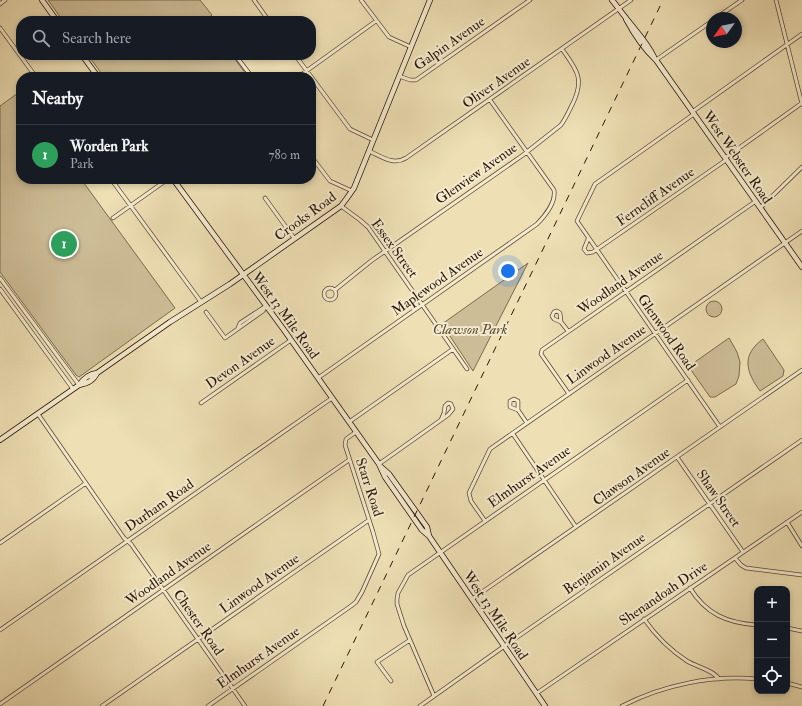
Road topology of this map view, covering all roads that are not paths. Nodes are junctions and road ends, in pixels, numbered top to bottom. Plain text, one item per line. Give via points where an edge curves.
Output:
1 (5, 0) edge
2 (42, 0) edge
3 (254, 0) edge
4 (361, 0) edge
5 (430, 0) edge
6 (530, 0) edge
7 (612, 0) edge
8 (631, 0) edge
9 (742, 0) edge
10 (776, 0) edge
11 (0, 4) edge
12 (619, 9) junction
13 (725, 12) edge
14 (53, 16) edge
15 (265, 16) edge
16 (376, 21) junction
17 (706, 25) edge
18 (0, 28) edge
19 (802, 34) edge
20 (787, 44) junction
21 (411, 47) junction
22 (562, 49) junction
23 (16, 50) edge
24 (24, 60) edge
25 (86, 60) edge
26 (240, 60) edge
27 (299, 60) edge
28 (656, 60) junction
29 (307, 71) joint
30 (32, 72) edge
31 (94, 72) edge
32 (248, 72) edge
33 (399, 76) junction
34 (316, 83) edge
35 (490, 100) junction
36 (802, 103) edge
37 (693, 113) junction
38 (373, 140) junction
39 (369, 151) junction
40 (526, 151) junction
41 (725, 159) junction
42 (316, 163) edge
43 (802, 167) edge
44 (114, 184) edge
45 (161, 184) edge
46 (177, 184) edge
47 (352, 191) junction
48 (265, 198) dead end
49 (756, 202) junction
50 (130, 206) junction
51 (340, 206) junction
52 (760, 208) junction
53 (113, 218) dead end
54 (802, 231) edge
55 (294, 238) junction
56 (588, 239) junction
57 (785, 243) junction
58 (596, 250) junction
59 (385, 252) junction
60 (802, 267) edge
61 (242, 274) junction
62 (0, 278) edge
63 (0, 289) edge
64 (335, 290) junction
65 (625, 291) junction
66 (201, 302) junction
67 (422, 305) junction
68 (266, 306) junction
69 (22, 308) junction
70 (16, 311) junction
71 (206, 312) dead end
72 (561, 322) dead end
73 (568, 331) junction
74 (655, 334) junction
75 (291, 340) junction
76 (46, 341) junction
77 (39, 342) junction
78 (453, 349) junction
79 (67, 368) junction
80 (467, 369) dead end
81 (802, 370) edge
82 (62, 373) junction
83 (318, 378) junction
84 (688, 380) junction
85 (79, 385) junction
86 (74, 389) junction
87 (569, 394) junction
88 (332, 398) junction
89 (201, 403) dead end
90 (518, 410) dead end
91 (38, 414) junction
92 (441, 420) junction
93 (349, 422) junction
94 (527, 423) junction
95 (720, 427) junction
96 (356, 432) junction
97 (512, 434) junction
98 (0, 440) edge
99 (802, 440) edge
100 (677, 457) junction
101 (349, 460) junction
102 (378, 464) junction
103 (544, 479) junction
104 (86, 483) junction
105 (710, 504) junction
106 (802, 512) edge
107 (369, 520) junction
108 (485, 520) junction
109 (787, 522) junction
110 (576, 527) junction
111 (127, 540) junction
112 (0, 543) edge
113 (802, 546) edge
114 (440, 552) junction
115 (743, 552) junction
116 (379, 554) joint
117 (735, 558) junction
118 (802, 575) edge
119 (690, 588) junction
120 (163, 590) junction
121 (472, 599) junction
122 (644, 619) junction
123 (754, 625) edge
124 (790, 629) edge
125 (0, 630) edge
126 (802, 631) edge
127 (198, 639) junction
128 (410, 640) junction
129 (504, 646) junction
130 (719, 679) junction
131 (754, 679) edge
132 (391, 681) dead end
133 (790, 684) edge
134 (802, 687) edge
135 (233, 689) junction
136 (537, 693) junction
137 (434, 696) junction
138 (0, 704) edge
139 (102, 706) edge
140 (208, 706) edge
141 (245, 706) edge
142 (420, 706) edge
143 (546, 706) edge
144 (622, 706) edge

1 - 11 street
2 - 14 main road
3 - 15 street
4 - 16 street
5 - 21 main road, Crooks Road
6 - 33 street, Galpin Avenue via 416,80
7 - 12 main road, West Webster Road
8 - 12 street, Oliver Avenue
9 - 13 street
10 - 20 street
12 - 22 street, Oliver Avenue
12 - 28 main road, West Webster Road via 634,26
16 - 21 street via 389,37
16 - 29 street
17 - 28 street
18 - 23 street
19 - 20 street
20 - 36 street
20 - 37 street
21 - 33 main road, Crooks Road
22 - 35 street, Oliver Avenue
22 - 40 street, Glenview Avenue via 577,73 579,84 576,96 561,125
24 - 30 street
25 - 31 main road
26 - 32 street
27 - 29 street
28 - 37 main road, West Webster Road
33 - 38 main road, Crooks Road
34 - 38 street via 350,129
35 - 39 street, Oliver Avenue via 402,160 394,162
35 - 40 street
36 - 41 street, Ferncliff Avenue
37 - 41 main road, West Webster Road
37 - 56 street, Glenwood Road via 595,184 577,219 578,225
38 - 39 main road, Crooks Road
39 - 47 main road, Crooks Road
40 - 59 street, Glenview Avenue
40 - 67 street, Maplewood Avenue via 554,190 548,211 537,224
41 - 49 main road, West Webster Road
41 - 58 street, Ferncliff Avenue
42 - 47 street via 330,181
43 - 52 street
44 - 50 street
45 - 50 street
46 - 61 main road, West 13 Mile Road
47 - 51 main road, Crooks Road
48 - 55 street
49 - 52 main road, West Webster Road
49 - 65 street, Woodland Avenue
50 - 53 street
50 - 66 street
51 - 55 main road, Crooks Road
51 - 59 street, Essex Street via 363,222
52 - 57 main road, West Webster Road
54 - 57 street, Linwood Avenue
55 - 61 main road, Crooks Road
56 - 58 street, Glenwood Road
56 - 58 street, Glenwood Road via 585,251 591,253
57 - 60 main road, West Webster Road
57 - 74 street, Linwood Avenue
58 - 65 street, Glenwood Road
59 - 64 street, Glenview Avenue
59 - 67 street, Essex Street
61 - 66 main road, Crooks Road
61 - 68 main road, West 13 Mile Road
62 - 69 street
63 - 70 street
64 - 64 street, Glenview Avenue via 331,287 326,288 323,292 324,297 328,300 333,299 336,295
65 - 73 street, Woodland Avenue
65 - 74 street, Glenwood Road
66 - 85 main road, Crooks Road via 97,373 91,374
67 - 78 street, Essex Street
67 - 83 street, Maplewood Avenue
68 - 71 street via 240,323 238,328 225,338
68 - 75 main road, West 13 Mile Road
69 - 70 street
69 - 76 street
70 - 77 street
72 - 73 street
73 - 87 street, Woodland Avenue via 540,352
74 - 84 street, Glenwood Road
74 - 87 street, Linwood Avenue
75 - 83 main road, West 13 Mile Road
75 - 89 street, Devon Avenue
76 - 77 street
76 - 79 street
77 - 82 street
78 - 80 street, Essex Street
78 - 93 street
79 - 82 street
79 - 85 street
81 - 95 street, Clawson Avenue
82 - 86 street
83 - 88 main road, West 13 Mile Road
84 - 95 street, Glenwood Road
84 - 103 street, Elmhurst Avenue
85 - 86 main road, Crooks Road
86 - 91 main road, Crooks Road
87 - 94 street, Linwood Avenue
88 - 93 main road, West 13 Mile Road
88 - 111 street, Durham Road
90 - 94 street
91 - 98 main road, Crooks Road
91 - 104 street, Chester Road
92 - 92 street via 451,412 452,404 448,403 445,406
92 - 102 street
93 - 96 main road, West 13 Mile Road
94 - 97 street, Linwood Avenue
95 - 100 street, Clawson Avenue
96 - 101 street, Starr Road via 344,442
96 - 102 main road, West 13 Mile Road
97 - 103 street
97 - 108 street, Linwood Avenue via 489,451 470,490 471,502
99 - 105 street, Benjamin Avenue
100 - 105 street, Shaw Street
100 - 110 street, Clawson Avenue
101 - 107 street, Starr Road
101 - 120 street, Woodland Avenue
102 - 114 main road, West 13 Mile Road via 389,474 427,527 429,536
103 - 108 street, Elmhurst Avenue
103 - 110 street
104 - 111 street, Chester Road
104 - 112 street
105 - 115 street, Shaw Street
105 - 129 street, Benjamin Avenue
106 - 109 street, Shenandoah Drive
107 - 116 street, Starr Road
107 - 127 street, Linwood Avenue
108 - 114 street, Elmhurst Avenue
109 - 113 street
109 - 115 street, Shenandoah Drive
110 - 121 street, Clawson Avenue
111 - 120 street, Chester Road
111 - 125 street, Durham Road
114 - 121 main road, West 13 Mile Road
114 - 128 street, Elmhurst Avenue via 408,575 398,593 397,602
115 - 117 street, Shenandoah Drive
116 - 135 street, Elmhurst Avenue via 356,602
117 - 118 street via 746,568
117 - 119 street, Shenandoah Drive
119 - 122 street, Shenandoah Drive
119 - 123 street via 702,604 717,615 731,621
120 - 127 street, Chester Road
120 - 138 street, Woodland Avenue
121 - 129 main road, West 13 Mile Road
122 - 130 street via 677,654
122 - 136 street, Shenandoah Drive
124 - 126 street
127 - 135 street, Chester Road
127 - 139 street, Linwood Avenue
128 - 132 street via 377,662
128 - 137 street
129 - 136 main road, West 13 Mile Road
129 - 137 street, Benjamin Avenue
130 - 131 street
130 - 144 street via 666,689
133 - 134 street
135 - 140 street, Elmhurst Avenue
135 - 141 street, Chester Road
136 - 143 main road, West 13 Mile Road
137 - 142 street, Benjamin Avenue

